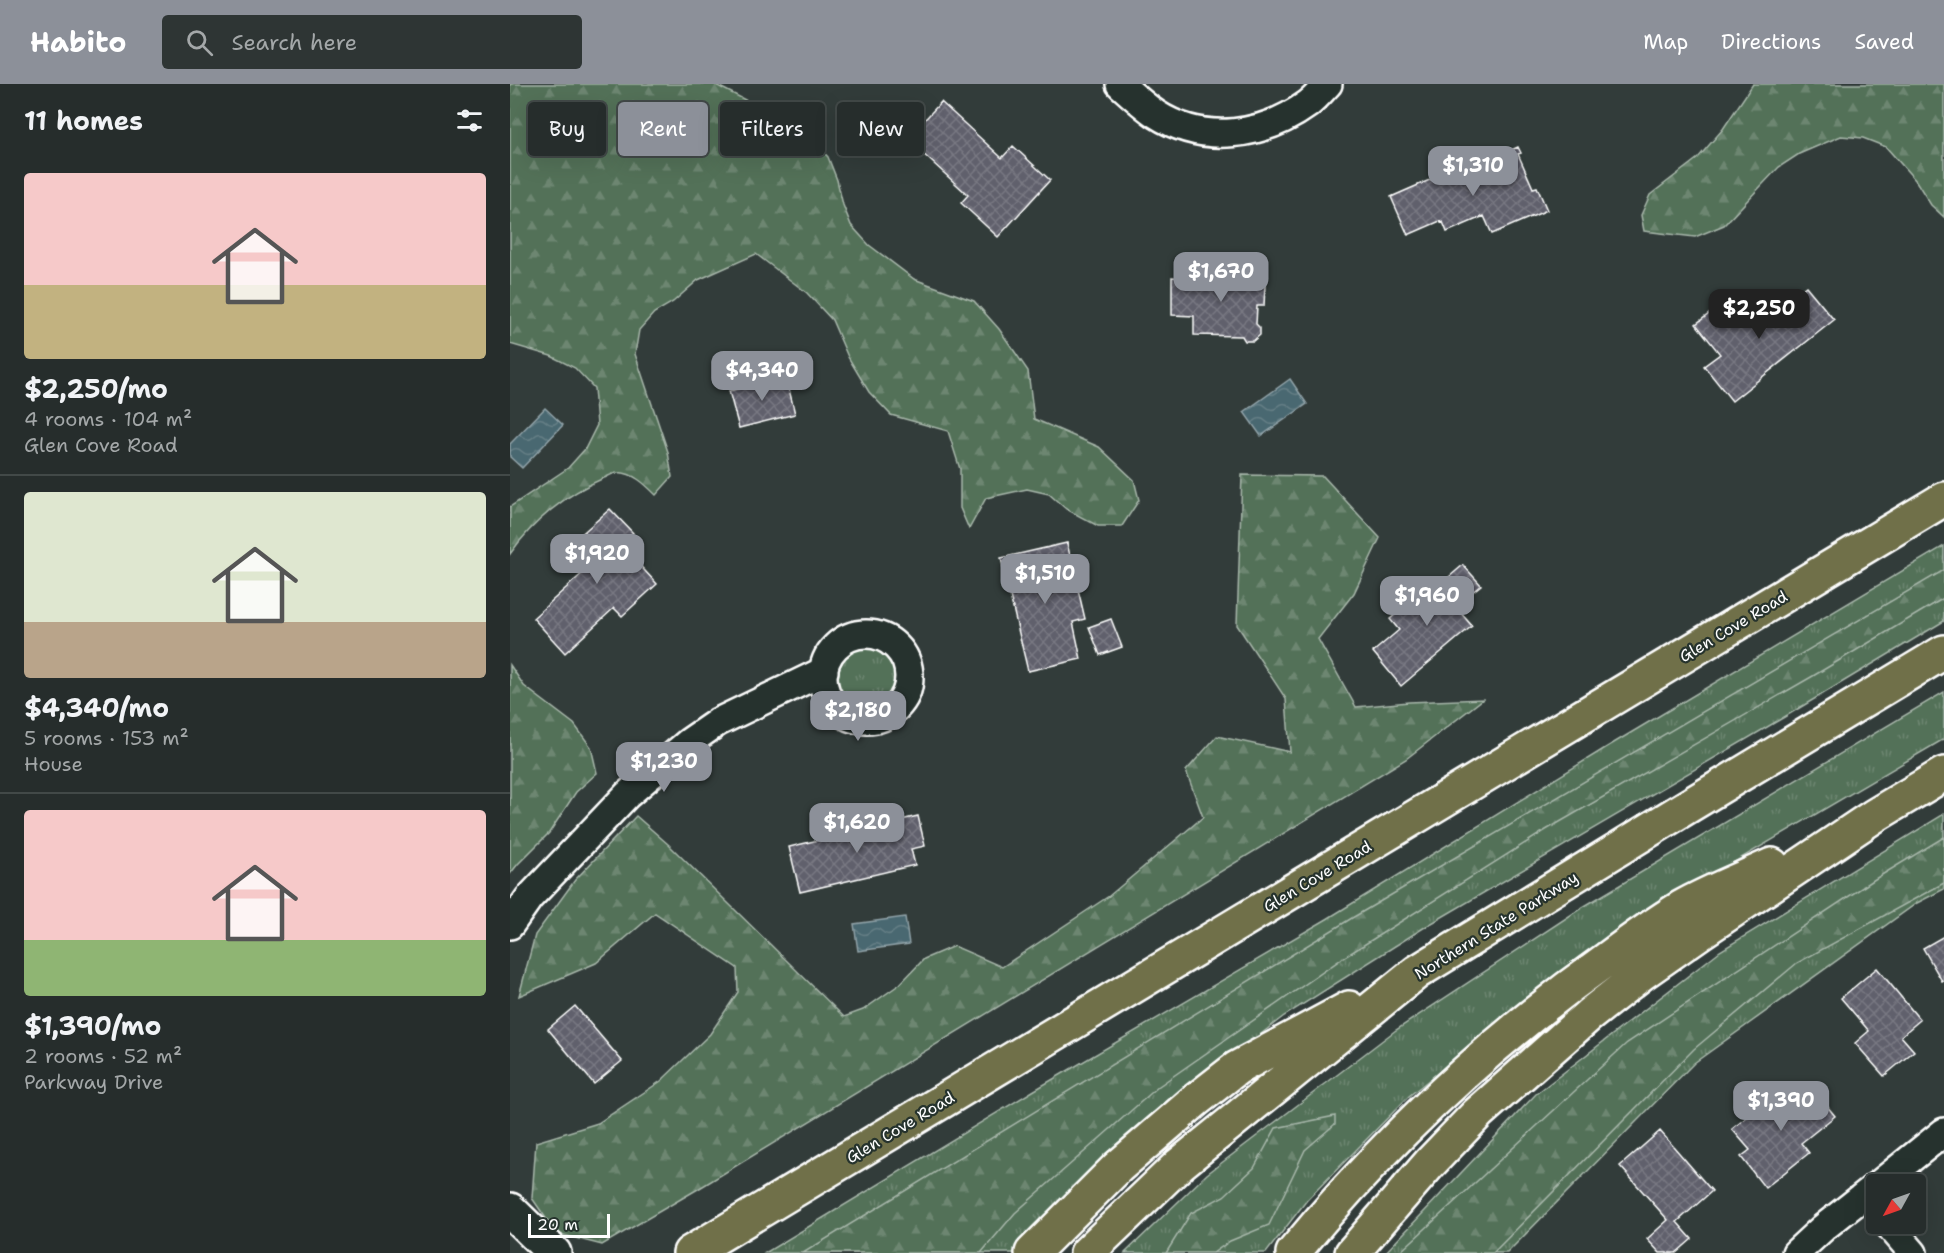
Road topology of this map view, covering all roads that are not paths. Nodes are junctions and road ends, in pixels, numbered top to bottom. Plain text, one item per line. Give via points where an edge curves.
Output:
1 (1120, 84) edge
2 (1328, 84) edge
3 (1944, 499) edge
4 (1944, 652) edge
5 (824, 671) dead end
6 (1944, 774) edge
7 (1874, 816) junction
8 (510, 925) edge
9 (1417, 972) junction
10 (1944, 1132) edge
11 (1897, 1174) edge
12 (1866, 1199) edge
13 (510, 1209) edge
14 (1897, 1234) edge
15 (554, 1253) edge
16 (690, 1253) edge
17 (1032, 1253) edge
18 (1087, 1253) edge
19 (1293, 1253) edge
20 (1352, 1253) edge
21 (1796, 1253) edge
22 (1913, 1253) edge

1 - 2 street via 1157,114 1187,129 1224,135 1276,122 1309,103
3 - 16 main road, Glen Cove Road
4 - 9 main road, Northern State Parkway
5 - 8 street via 718,722 689,742 627,795 529,898
6 - 7 main road
7 - 19 main road via 1683,907 1587,973 1456,1080 1374,1161
7 - 20 main road via 1701,932 1589,1015 1479,1113
9 - 17 main road via 1237,1068 1118,1167
9 - 18 main road, Northern State Parkway via 1180,1164
10 - 11 street
12 - 21 street via 1823,1228
13 - 15 street
14 - 22 street

